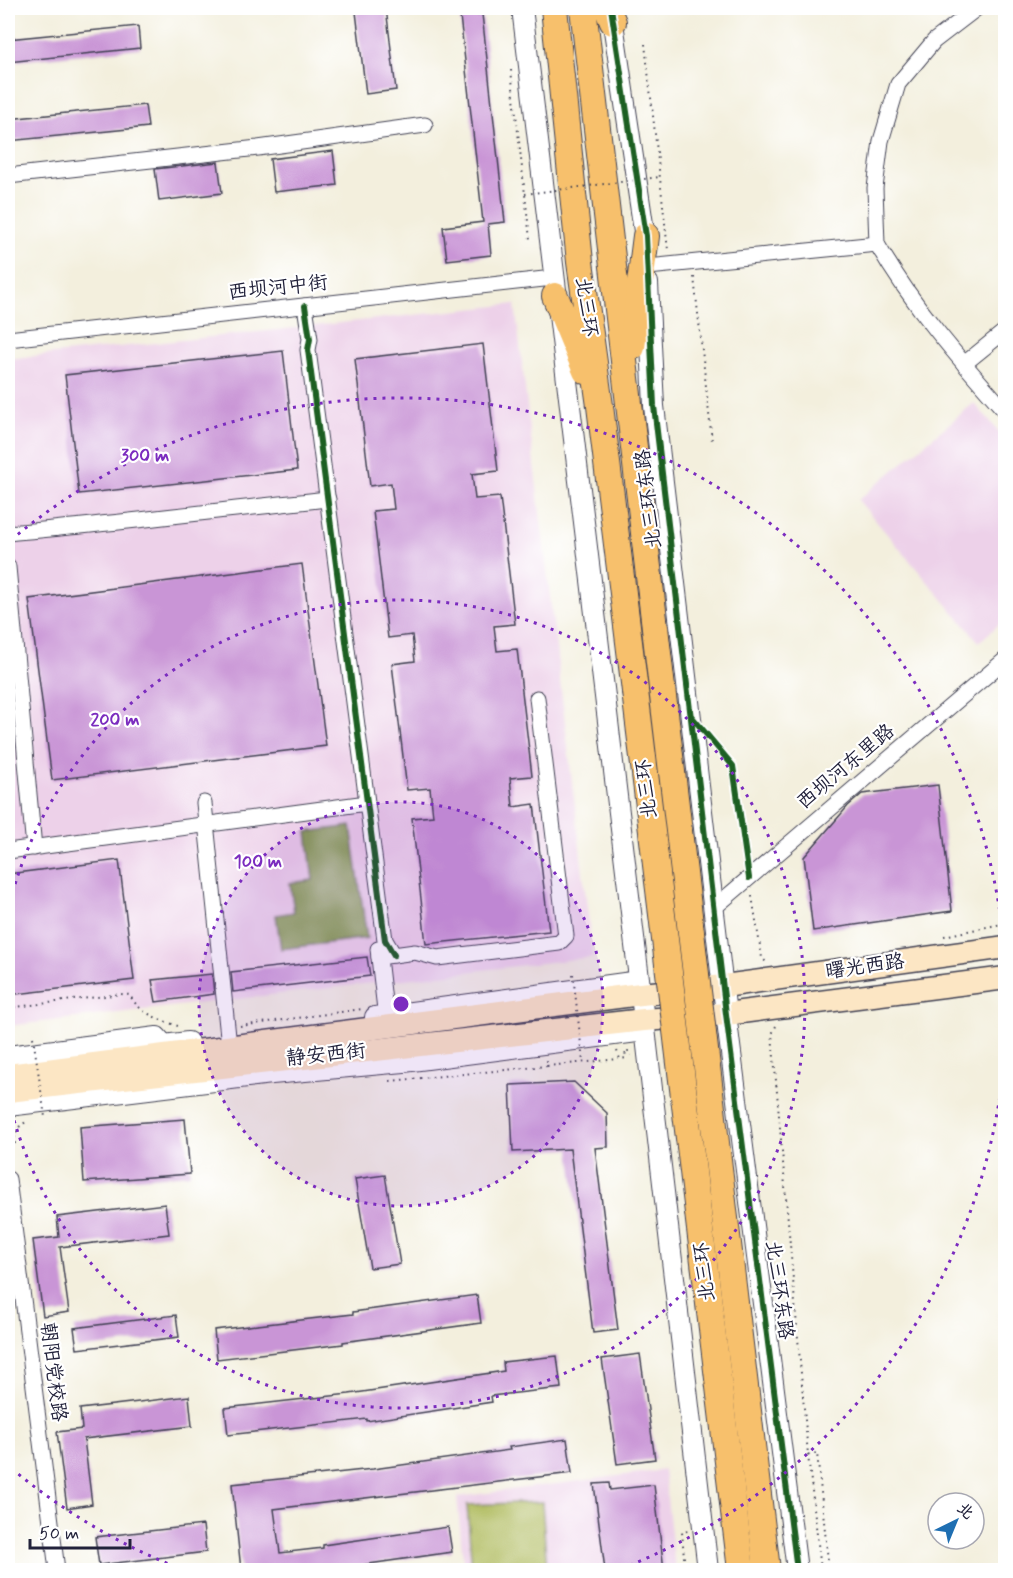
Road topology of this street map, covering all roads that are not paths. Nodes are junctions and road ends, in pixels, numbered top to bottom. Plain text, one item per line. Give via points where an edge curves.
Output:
1 (522, 8) edge
2 (554, 8) edge
3 (583, 8) edge
4 (977, 8) edge
5 (610, 12) edge
6 (425, 125) dead end
7 (8, 176) edge
8 (656, 232) junction
9 (877, 244) junction
10 (648, 267) junction
11 (554, 287) junction
12 (305, 306) junction
13 (1005, 330) edge
14 (8, 339) edge
15 (964, 364) junction
16 (627, 388) junction
17 (600, 406) junction
18 (1005, 412) edge
19 (328, 499) junction
20 (8, 533) edge
21 (8, 567) edge
22 (1005, 659) edge
23 (537, 698) dead end
24 (204, 802) dead end
25 (367, 803) junction
26 (207, 825) junction
27 (34, 848) junction
28 (8, 851) edge
29 (708, 852) junction
30 (625, 859) junction
31 (715, 907) junction
32 (1005, 947) edge
33 (383, 953) junction
34 (1005, 978) edge
35 (724, 986) junction
36 (640, 988) junction
37 (726, 1014) junction
38 (386, 1016) junction
39 (645, 1026) junction
40 (228, 1037) junction
41 (359, 1052) junction
42 (8, 1056) edge
43 (404, 1062) junction
44 (8, 1075) edge
45 (8, 1091) edge
46 (8, 1106) edge
47 (744, 1154) junction
48 (661, 1163) junction
49 (8, 1179) edge
50 (57, 1570) edge
51 (708, 1570) edge
52 (741, 1570) edge
53 (767, 1570) edge
54 (797, 1570) edge

1 - 11 street
2 - 17 highway, 北三环 via 580,262
3 - 16 highway, 北三环
4 - 9 street via 934,41 898,84 881,141 875,188
5 - 8 street, 北三环东路
6 - 7 street
8 - 10 street, 北三环东路
8 - 16 highway
9 - 10 street
9 - 15 street via 892,271
10 - 29 street, 北三环东路 via 654,405
11 - 12 street, 西坝河中街
11 - 17 highway
11 - 30 street
12 - 14 street, 西坝河中街
12 - 19 street
13 - 15 street
15 - 18 street
16 - 53 highway, 北三环, bridge
17 - 52 highway, 北三环, bridge
19 - 20 street
19 - 25 street
21 - 27 street
22 - 31 street, 西坝河东里路
23 - 33 street via 566,936 559,943 437,958 415,952
24 - 26 street
25 - 26 street
25 - 33 street via 385,940
26 - 27 street
26 - 40 street
27 - 28 street
29 - 30 street
29 - 31 street, 北三环东路
30 - 36 street
31 - 35 street, 北三环东路
32 - 35 main road, 曙光西路
33 - 38 street
34 - 37 main road, 曙光西路
35 - 36 main road, 曙光西路
35 - 37 street, 北三环东路
36 - 38 main road, 静安西街
36 - 39 street
37 - 39 main road, 曙光西路
37 - 47 street, 北三环东路
38 - 40 main road, 静安西街
39 - 41 main road, 静安西街
39 - 43 street
39 - 48 street
40 - 42 street via 164,1045 157,1037
40 - 44 main road, 静安西街
41 - 43 street
41 - 45 main road, 静安西街
43 - 46 street
47 - 48 street
47 - 54 street, 北三环东路
48 - 51 street
49 - 50 street, 朝阳党校路

